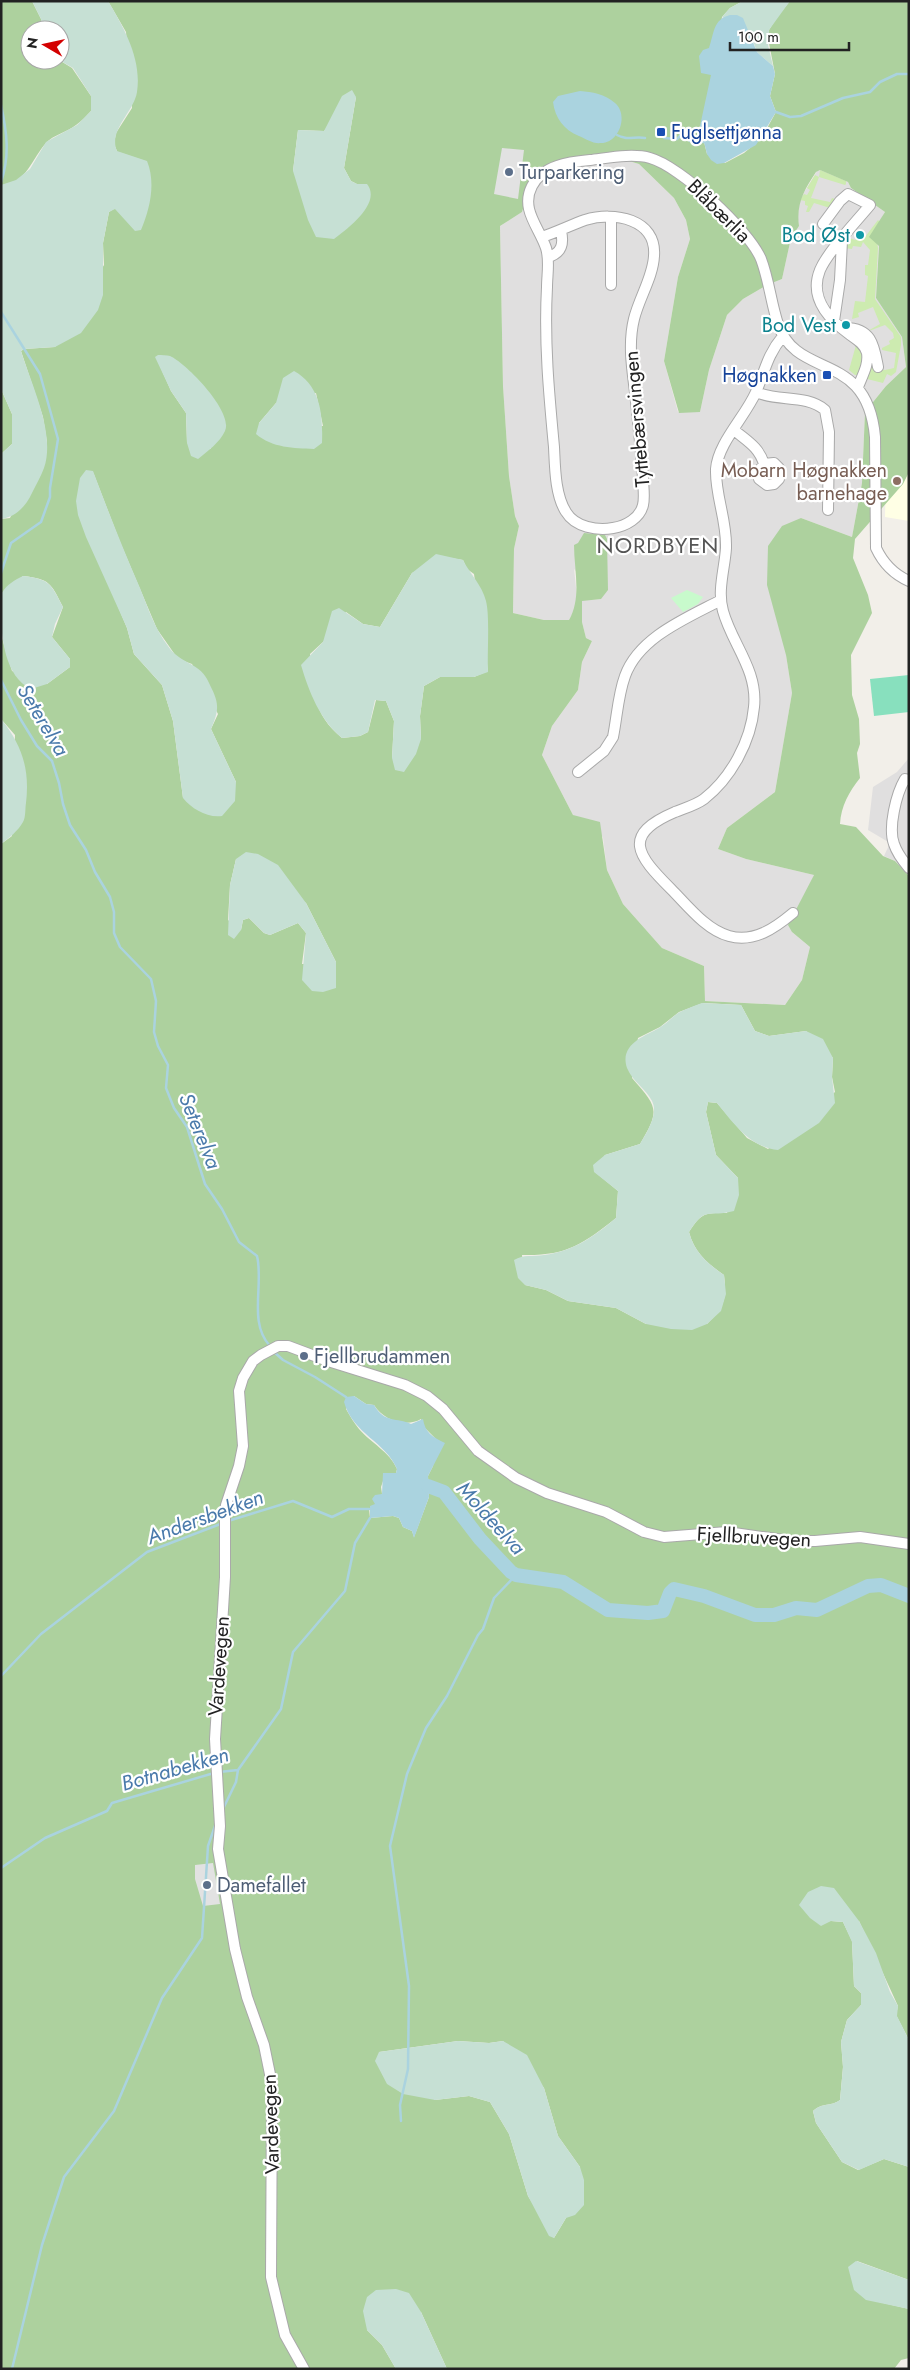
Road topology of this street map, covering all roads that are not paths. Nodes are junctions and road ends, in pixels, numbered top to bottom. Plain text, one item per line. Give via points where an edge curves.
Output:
1 (611, 218) junction
2 (823, 224) dead end
3 (561, 231) junction
4 (542, 238) junction
5 (842, 241) junction
6 (548, 257) junction
7 (611, 285) dead end
8 (838, 325) junction
9 (783, 336) junction
10 (878, 366) dead end
11 (858, 386) junction
12 (756, 392) junction
13 (734, 430) junction
14 (764, 464) dead end
15 (828, 510) dead end
16 (909, 581) edge
17 (721, 600) junction
18 (578, 772) dead end
19 (909, 780) edge
20 (909, 868) edge
21 (793, 913) dead end
22 (577, 1501) joint
23 (909, 1544) edge
24 (304, 2369) edge

1 - 3 street, Tyttebærsvingen via 583,221
1 - 6 street, Tyttebærsvingen via 625,218 641,225 650,234 654,245 654,260 630,342 641,449 643,506 627,524 611,529 582,526 566,513 561,501 549,392
1 - 7 street
2 - 5 street via 848,194 870,205
3 - 4 street, Tyttebærsvingen
3 - 6 street via 563,245 559,252
4 - 6 street, Tyttebærsvingen
4 - 9 street, Blåbærlia via 530,214 529,195 546,170 578,161 628,156 651,158 683,175 745,232 762,261
5 - 8 street
5 - 8 street via 825,261 816,288 819,302
8 - 10 street via 868,337 876,349
8 - 11 street via 858,340 867,353
9 - 11 street, Blåbærlia via 798,352
9 - 12 street via 769,355
11 - 16 street, Blåbærlia via 874,420 876,548 890,569
12 - 13 street
12 - 15 street via 769,398 810,401 825,410 830,432
13 - 14 street via 753,444
13 - 17 street via 721,450 716,470 726,528
17 - 18 street via 663,633 633,660 625,675 613,737 609,745
17 - 21 street via 725,617 750,672 754,691 752,721 736,762 719,787 702,801 652,823 642,835 640,848 644,859 659,877 704,921 725,935 737,938 755,936
19 - 20 street via 905,779 898,791 892,830 895,846
22 - 23 street, Fjellbruvegen via 644,1532 664,1537 727,1532 791,1541 860,1536
22 - 24 street, Vardevegen via 525,1483 496,1465 478,1451 444,1409 427,1396 405,1386 288,1346 261,1355 247,1368 239,1391 243,1446 226,1505 224,1524 225,1577 215,1739 220,1825 218,1849 233,1942 264,2045 272,2084 271,2277 285,2335

